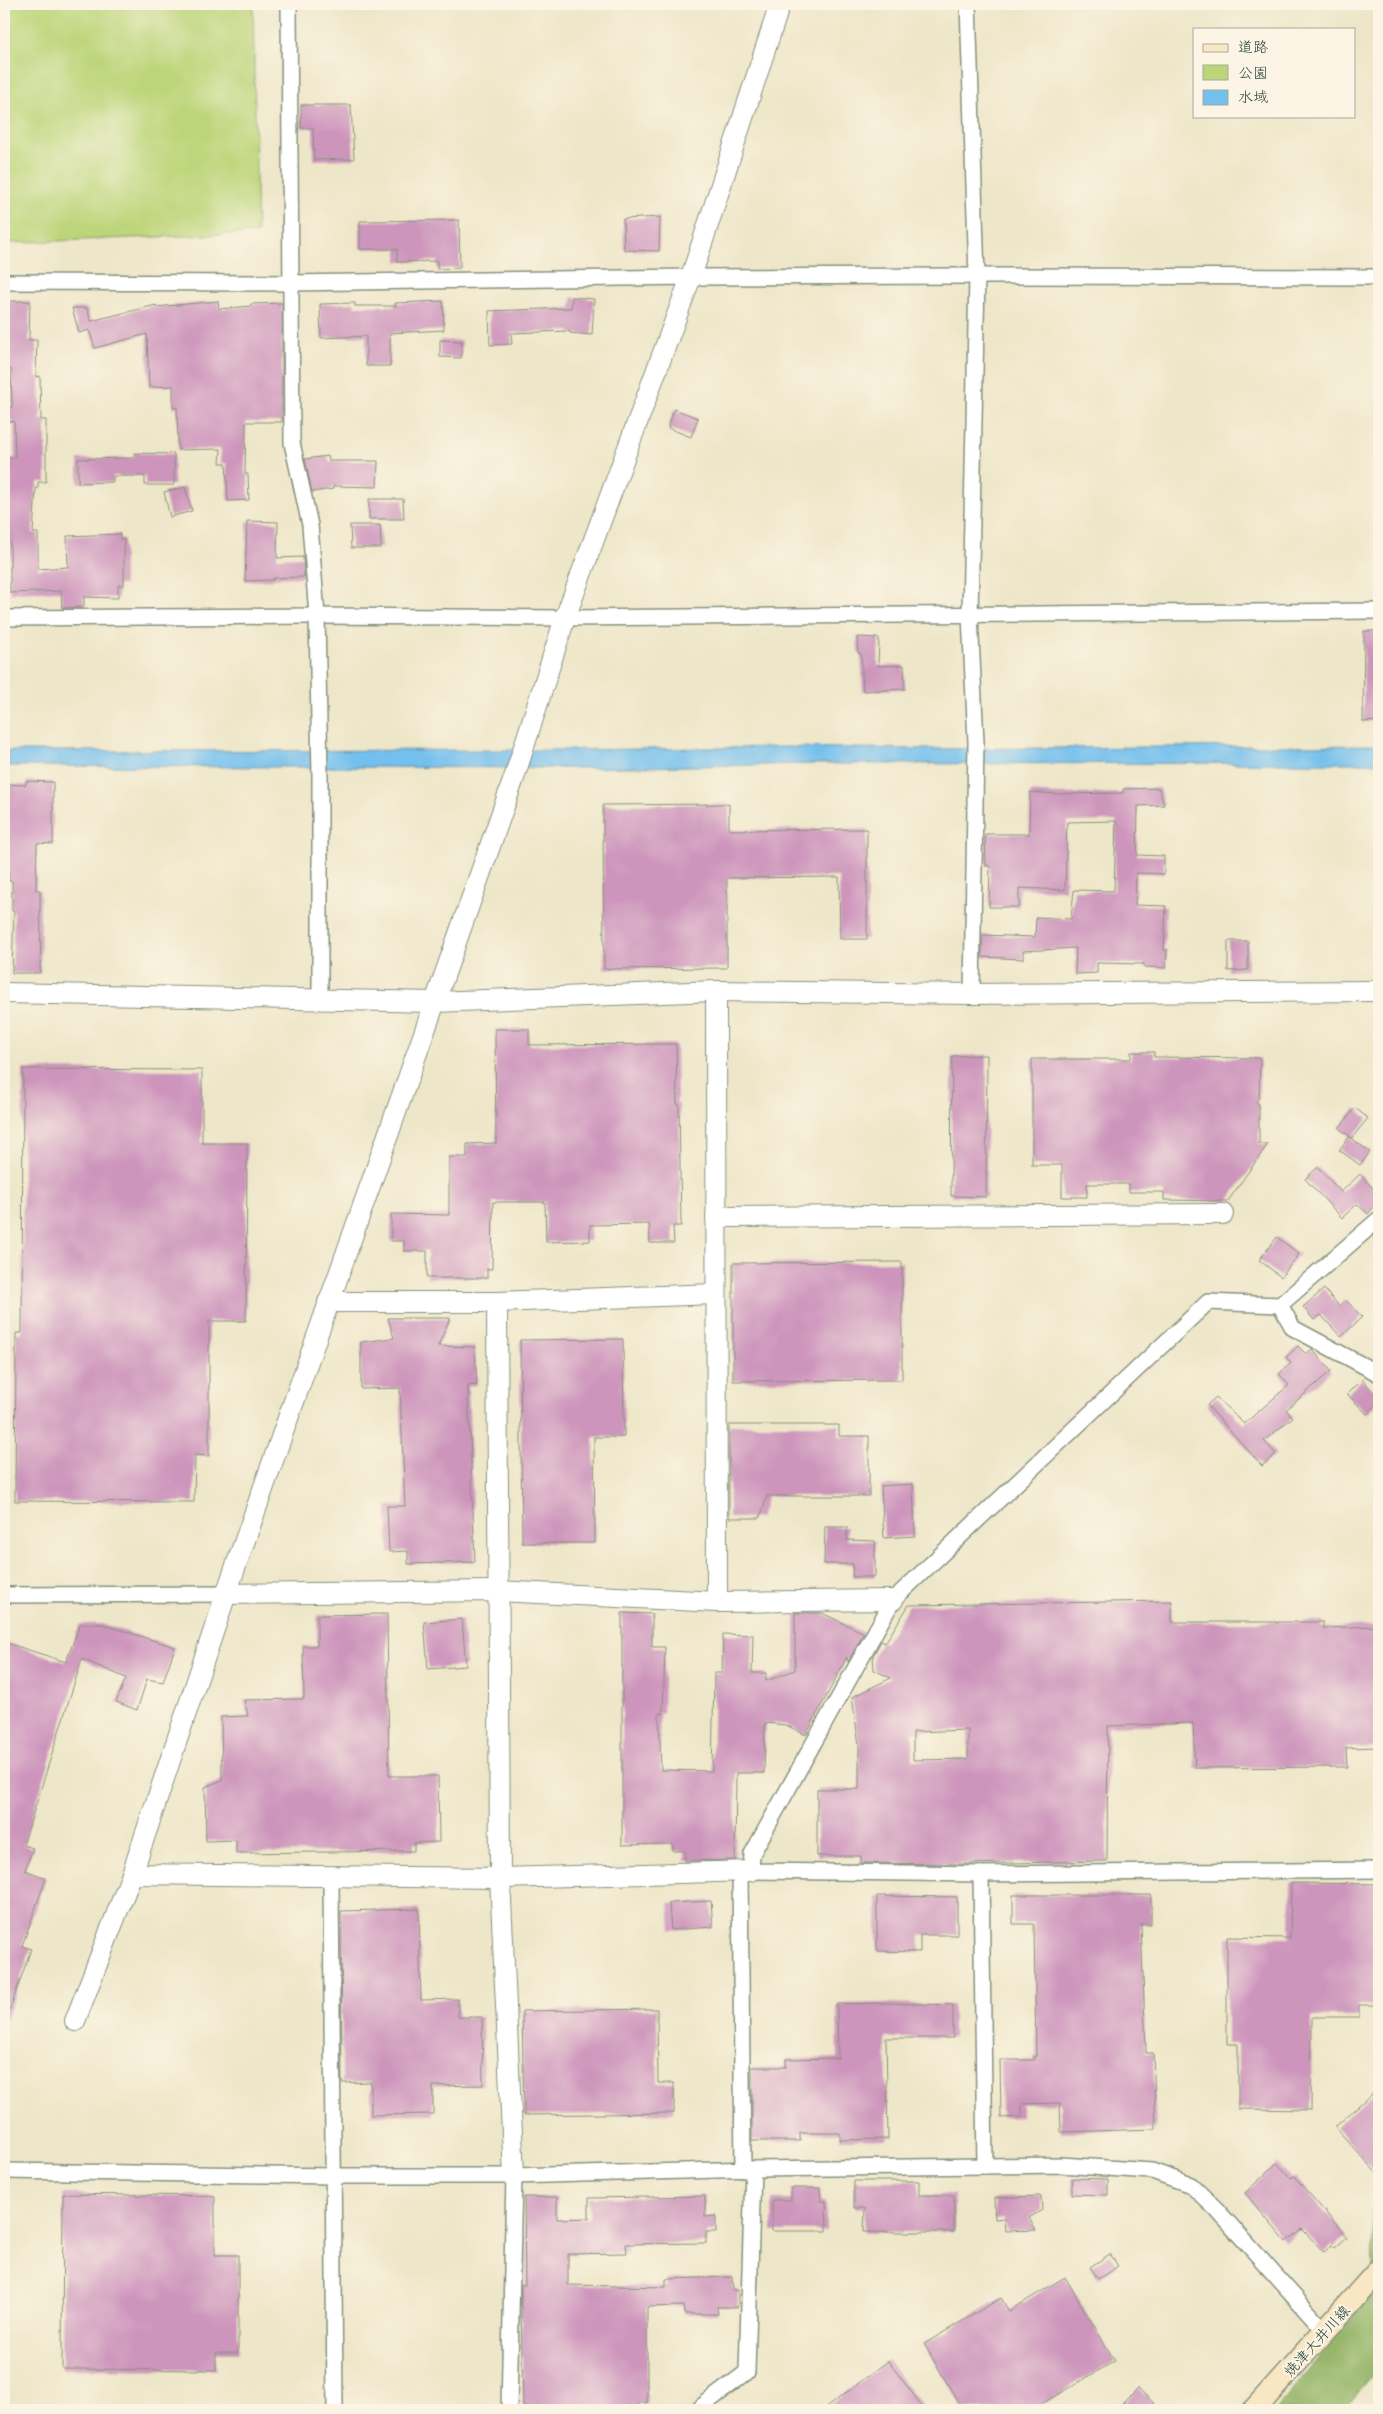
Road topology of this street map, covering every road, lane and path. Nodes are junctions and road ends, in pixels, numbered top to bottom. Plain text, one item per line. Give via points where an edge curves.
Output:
1 (290, 4) edge
2 (780, 4) edge
3 (968, 4) edge
4 (977, 276) junction
5 (691, 277) junction
6 (1379, 278) edge
7 (4, 282) edge
8 (290, 283) junction
9 (1379, 611) edge
10 (317, 616) junction
11 (970, 616) junction
12 (4, 618) edge
13 (565, 618) junction
14 (716, 991) junction
15 (1379, 991) edge
16 (4, 993) edge
17 (972, 994) junction
18 (320, 1001) junction
19 (434, 1002) junction
20 (1223, 1214) dead end
21 (716, 1217) junction
22 (1379, 1219) edge
23 (716, 1294) junction
24 (328, 1302) junction
25 (497, 1302) junction
26 (1280, 1304) junction
27 (1379, 1374) edge
28 (497, 1591) junction
29 (226, 1594) junction
30 (4, 1595) edge
31 (893, 1600) junction
32 (717, 1602) junction
33 (1379, 1870) edge
34 (746, 1871) junction
35 (132, 1874) junction
36 (981, 1874) junction
37 (331, 1878) junction
38 (500, 1878) junction
39 (75, 2021) dead end
40 (986, 2166) junction
41 (748, 2170) junction
42 (4, 2171) edge
43 (333, 2176) junction
44 (514, 2176) junction
45 (1379, 2270) edge
46 (1326, 2332) junction
47 (335, 2410) edge
48 (509, 2410) edge
49 (697, 2410) edge
50 (1254, 2410) edge

1 - 8 street
2 - 5 street
3 - 4 street
4 - 5 street
4 - 6 street
4 - 11 street
5 - 8 street
5 - 13 street
7 - 8 street
8 - 10 street via 292,443 310,525
9 - 11 street
10 - 12 street
10 - 13 street
10 - 18 street
11 - 13 street
11 - 17 street via 976,742
13 - 19 street via 514,778
14 - 17 street
14 - 19 street
14 - 21 street
15 - 17 street
16 - 18 street
18 - 19 street
19 - 24 street
20 - 21 street
21 - 23 street
22 - 26 street
23 - 25 street
23 - 32 street
24 - 25 street
24 - 29 street
25 - 28 street
26 - 27 street via 1293,1328
26 - 31 street via 1208,1302
28 - 29 street
28 - 32 street
28 - 38 street
29 - 30 street
29 - 35 street
31 - 32 street
31 - 34 street via 752,1854
33 - 36 street
34 - 36 street
34 - 38 street
34 - 41 street
35 - 37 street
35 - 39 street
36 - 40 street
37 - 38 street
37 - 43 street
38 - 44 street
40 - 41 street
40 - 46 street via 1060,2165 1152,2171 1191,2186 1216,2209
41 - 44 street
41 - 49 street via 747,2372
42 - 43 street
43 - 44 street
43 - 47 street
44 - 48 street
45 - 46 main road, 焼津大井川線
46 - 50 main road, 焼津大井川線

